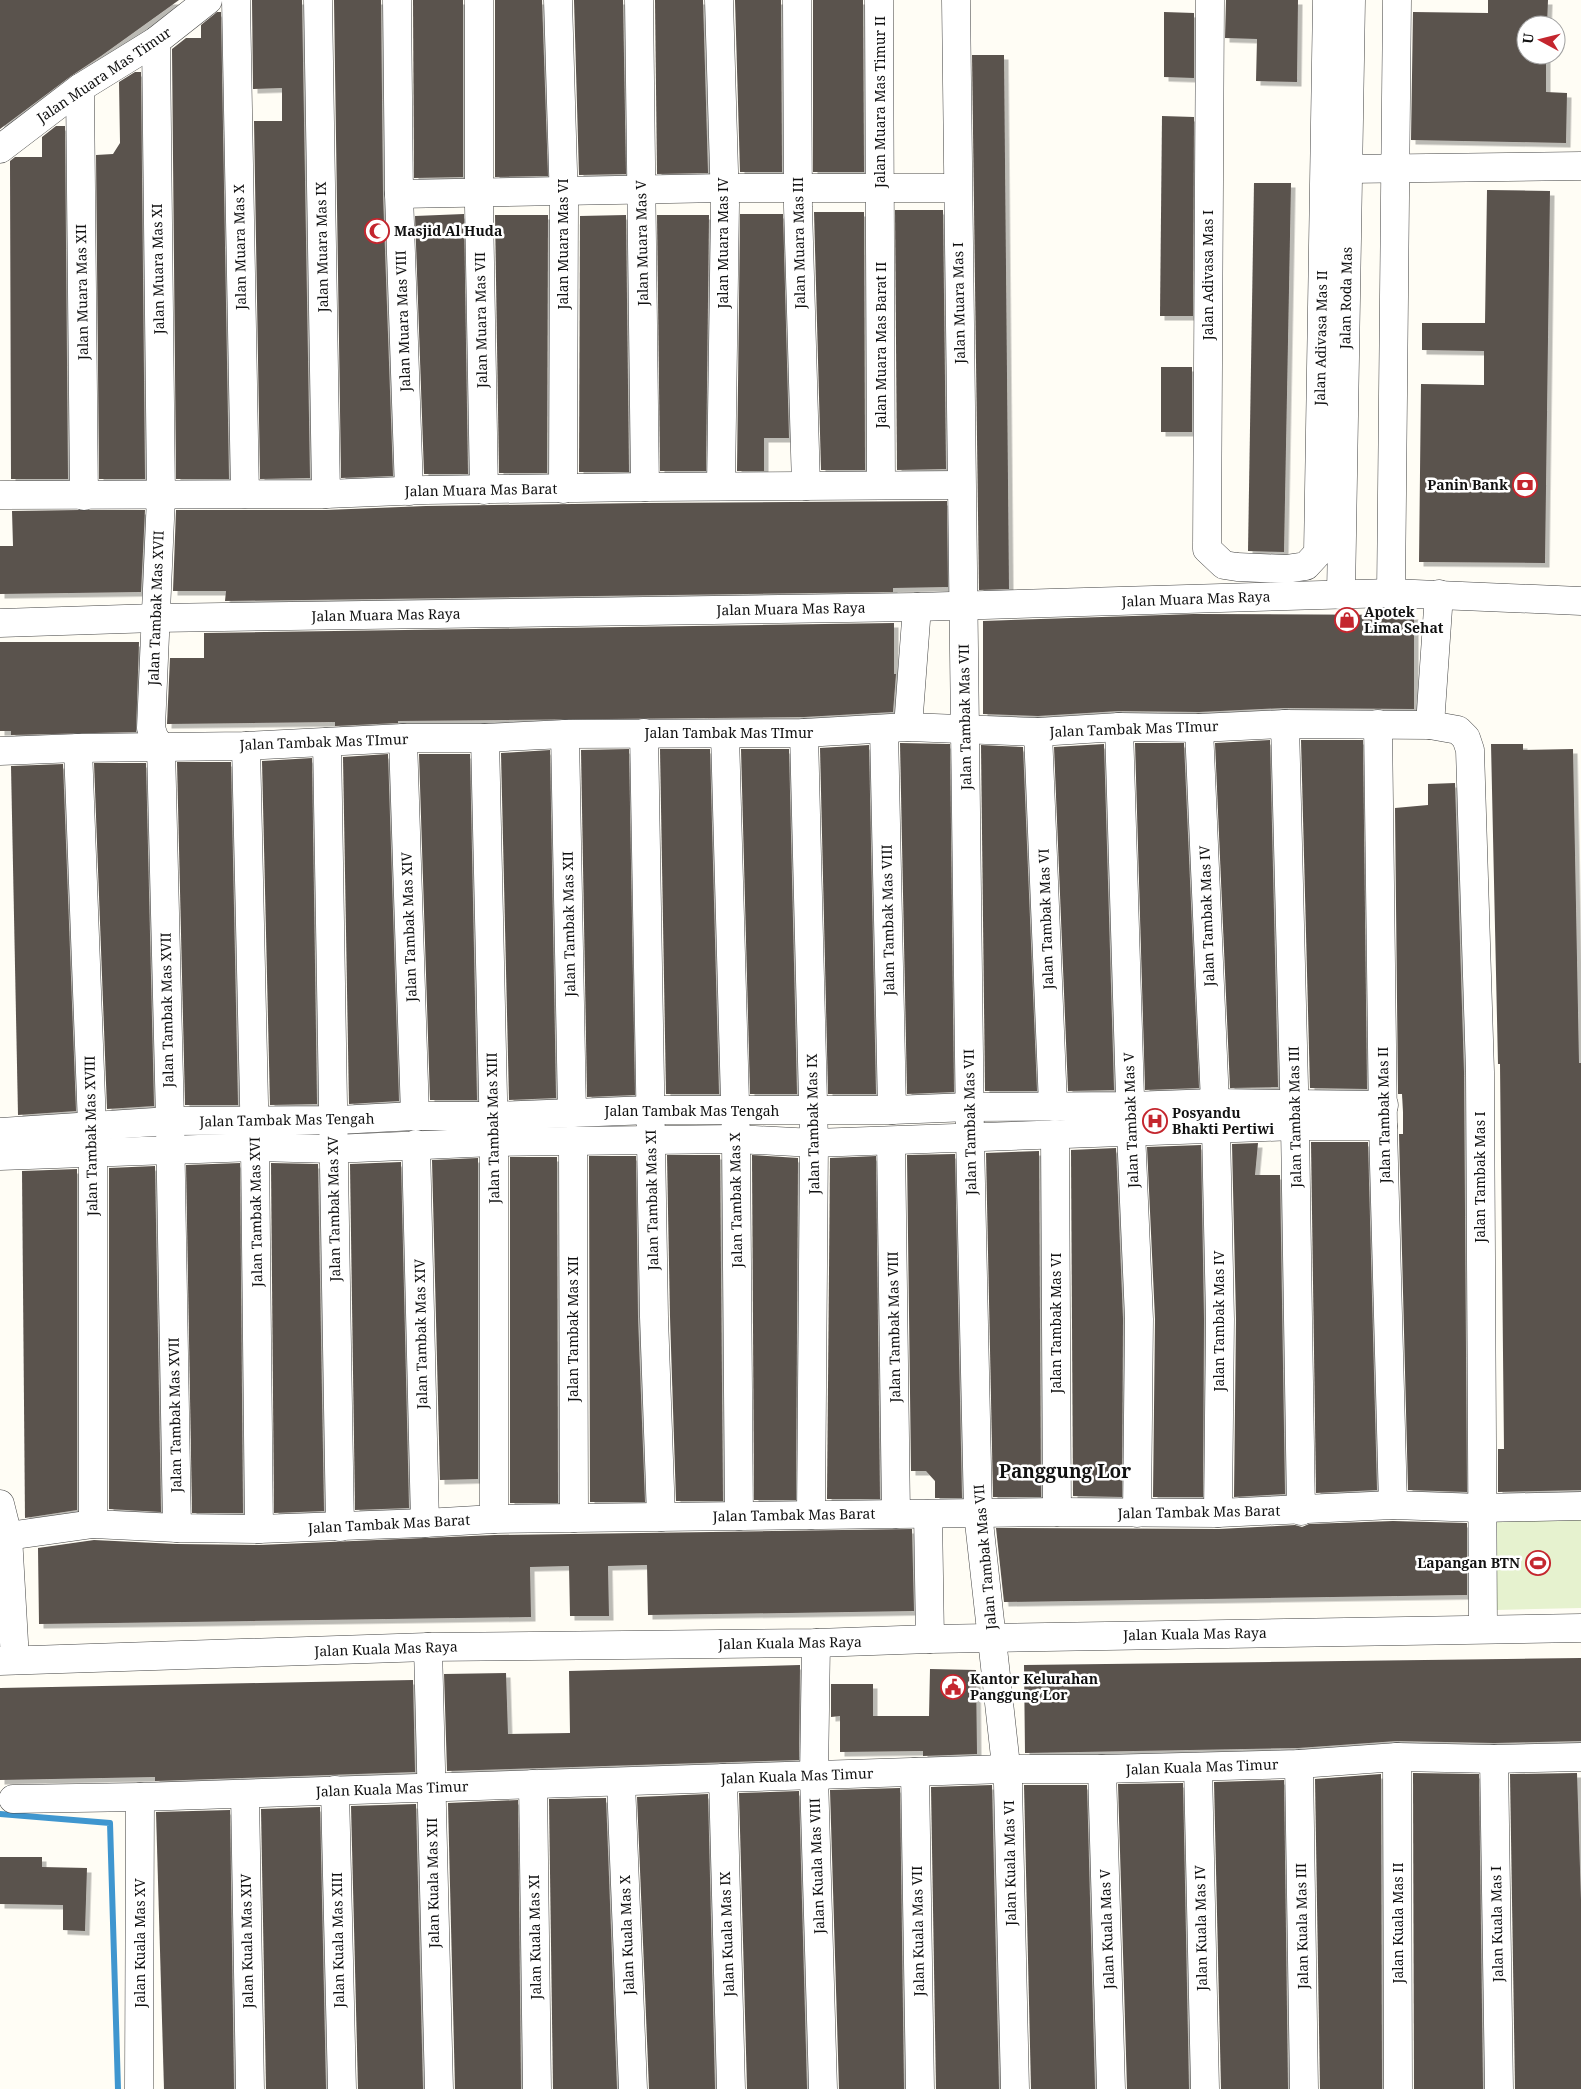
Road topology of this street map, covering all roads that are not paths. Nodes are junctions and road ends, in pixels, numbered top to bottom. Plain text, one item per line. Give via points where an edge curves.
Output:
1 (208, 0) edge
2 (236, 0) edge
3 (318, 0) edge
4 (397, 0) edge
5 (480, 0) edge
6 (558, 0) edge
7 (640, 0) edge
8 (719, 0) edge
9 (797, 0) edge
10 (879, 0) edge
11 (956, 0) edge
12 (1210, 0) edge
13 (1327, 0) edge
14 (1351, 0) edge
15 (1396, 0) edge
16 (156, 42) junction
17 (80, 88) junction
18 (0, 149) edge
19 (1581, 166) edge
20 (1394, 167) junction
21 (1350, 169) junction
22 (724, 196) junction
23 (880, 196) junction
24 (642, 197) junction
25 (958, 197) junction
26 (563, 198) junction
27 (798, 198) junction
28 (479, 199) junction
29 (399, 200) junction
30 (881, 485) junction
31 (961, 485) junction
32 (645, 486) junction
33 (721, 486) junction
34 (806, 486) junction
35 (563, 489) junction
36 (484, 490) junction
37 (409, 491) junction
38 (244, 494) junction
39 (326, 494) junction
40 (0, 495) edge
41 (84, 496) junction
42 (161, 496) junction
43 (1207, 550) joint
44 (1391, 593) junction
45 (1439, 594) junction
46 (1341, 595) junction
47 (1581, 601) edge
48 (964, 606) junction
49 (917, 607) junction
50 (156, 618) junction
51 (0, 623) edge
52 (1285, 724) junction
53 (1378, 724) junction
54 (1430, 725) junction
55 (1119, 727) junction
56 (896, 728) junction
57 (1200, 728) junction
58 (965, 730) junction
59 (1458, 730) joint
60 (1038, 732) junction
61 (804, 733) junction
62 (565, 734) junction
63 (644, 734) junction
64 (725, 734) junction
65 (403, 738) junction
66 (485, 738) junction
67 (327, 742) junction
68 (161, 746) junction
69 (246, 746) junction
70 (78, 748) junction
71 (0, 751) edge
72 (0, 757) edge
73 (1053, 1106) junction
74 (970, 1107) junction
75 (650, 1110) junction
76 (892, 1110) junction
77 (735, 1111) junction
78 (813, 1111) junction
79 (572, 1113) junction
80 (1295, 1114) junction
81 (1383, 1115) junction
82 (415, 1116) junction
83 (1215, 1116) junction
84 (1130, 1119) junction
85 (332, 1120) junction
86 (170, 1121) junction
87 (493, 1129) junction
88 (0, 1132) edge
89 (255, 1134) junction
90 (1055, 1134) junction
91 (970, 1137) junction
92 (736, 1139) junction
93 (92, 1140) junction
94 (651, 1140) junction
95 (573, 1141) junction
96 (891, 1141) junction
97 (814, 1143) junction
98 (416, 1144) junction
99 (170, 1149) junction
100 (333, 1149) junction
101 (0, 1156) edge
102 (0, 1497) edge
103 (0, 1504) edge
104 (1393, 1505) junction
105 (1581, 1506) edge
106 (1481, 1508) junction
107 (1301, 1511) junction
108 (1057, 1512) junction
109 (978, 1513) junction
110 (1137, 1513) junction
111 (1218, 1513) junction
112 (896, 1514) junction
113 (928, 1514) junction
114 (811, 1515) junction
115 (739, 1516) junction
116 (661, 1517) junction
117 (574, 1518) junction
118 (494, 1519) junction
119 (93, 1524) junction
120 (425, 1524) junction
121 (340, 1526) junction
122 (176, 1528) junction
123 (259, 1529) junction
124 (8, 1536) junction
125 (1581, 1628) edge
126 (1483, 1629) junction
127 (992, 1637) junction
128 (930, 1639) junction
129 (816, 1643) junction
130 (428, 1647) junction
131 (8, 1660) edge
132 (1397, 1757) junction
133 (1581, 1757) edge
134 (1494, 1759) junction
135 (1299, 1764) junction
136 (1198, 1767) junction
137 (1005, 1769) junction
138 (1102, 1769) junction
139 (915, 1772) junction
140 (814, 1776) junction
141 (723, 1778) junction
142 (622, 1782) junction
143 (533, 1784) junction
144 (431, 1787) junction
145 (335, 1790) junction
146 (245, 1794) junction
147 (140, 1797) junction
148 (13, 1799) dead end
149 (140, 2089) edge
150 (250, 2089) edge
151 (342, 2089) edge
152 (438, 2089) edge
153 (537, 2089) edge
154 (633, 2089) edge
155 (731, 2089) edge
156 (823, 2089) edge
157 (920, 2089) edge
158 (1015, 2089) edge
159 (1111, 2089) edge
160 (1205, 2089) edge
161 (1304, 2089) edge
162 (1398, 2089) edge
163 (1499, 2089) edge

1 - 16 street, Jalan Muara Mas Timur
2 - 38 street, Jalan Muara Mas X
3 - 39 street, Jalan Muara Mas IX
4 - 29 street, Jalan Muara Mas VIII
5 - 28 street, Jalan Muara Mas VII
6 - 26 street, Jalan Muara Mas VI
7 - 24 street, Jalan Muara Mas V
8 - 22 street, Jalan Muara Mas IV
9 - 27 street, Jalan Muara Mas III
10 - 23 street, Jalan Muara Mas Timur II
11 - 25 street, Jalan Muara Mas I
12 - 43 street, Jalan Adivasa Mas I
13 - 43 street, Jalan Adivasa Mas II via 1318,553 1306,566 1237,568 1224,565
14 - 21 street, Jalan Roda Mas
15 - 20 street
16 - 17 street, Jalan Muara Mas Timur
16 - 42 street, Jalan Muara Mas XI
17 - 18 street, Jalan Muara Mas Timur
17 - 41 street, Jalan Muara Mas XII
19 - 20 street
20 - 21 street
20 - 44 street
21 - 46 street, Jalan Roda Mas
22 - 24 street
22 - 27 street
22 - 33 street, Jalan Muara Mas IV
23 - 25 street
23 - 27 street
23 - 30 street, Jalan Muara Mas Barat II
24 - 26 street
24 - 32 street, Jalan Muara Mas V
25 - 31 street, Jalan Muara Mas I
26 - 28 street
26 - 35 street, Jalan Muara Mas VI
27 - 34 street, Jalan Muara Mas III
28 - 29 street
28 - 36 street, Jalan Muara Mas VII
29 - 37 street, Jalan Muara Mas VIII
30 - 31 street, Jalan Muara Mas Barat
30 - 34 street, Jalan Muara Mas Barat
31 - 48 street, Jalan Muara Mas I
32 - 33 street, Jalan Muara Mas Barat
32 - 35 street, Jalan Muara Mas Barat
33 - 34 street, Jalan Muara Mas Barat
35 - 36 street, Jalan Muara Mas Barat
36 - 37 street, Jalan Muara Mas Barat
37 - 39 street, Jalan Muara Mas Barat
38 - 39 street, Jalan Muara Mas Barat
38 - 42 street, Jalan Muara Mas Barat
40 - 41 street, Jalan Muara Mas Barat
41 - 42 street, Jalan Muara Mas Barat
42 - 50 street, Jalan Tambak Mas XVII
44 - 45 street, Jalan Muara Mas Raya
44 - 46 street, Jalan Muara Mas Raya
45 - 47 street, Jalan Muara Mas Raya
45 - 54 street
46 - 48 street, Jalan Muara Mas Raya
48 - 49 street, Jalan Muara Mas Raya
48 - 58 street, Jalan Tambak Mas VII
49 - 50 street, Jalan Muara Mas Raya
49 - 56 street, Jalan Tambak Mas VIII
50 - 51 street, Jalan Muara Mas Raya
50 - 68 street, Jalan Tambak Mas XVII via 152,728
52 - 53 street, Jalan Tambak Mas TImur
52 - 57 street, Jalan Tambak Mas TImur
52 - 80 street, Jalan Tambak Mas III
53 - 54 street, Jalan Tambak Mas TImur
53 - 81 street, Jalan Tambak Mas II
54 - 59 street, Jalan Tambak Mas TImur
55 - 57 street, Jalan Tambak Mas TImur
55 - 60 street, Jalan Tambak Mas TImur
55 - 84 street, Jalan Tambak Mas V
56 - 58 street, Jalan Tambak Mas TImur
56 - 61 street, Jalan Tambak Mas TImur
56 - 76 street, Jalan Tambak Mas VIII
57 - 83 street, Jalan Tambak Mas IV
58 - 60 street, Jalan Tambak Mas TImur
58 - 74 street, Jalan Tambak Mas VII
59 - 106 street, Jalan Tambak Mas I via 1466,738 1470,750 1480,1072
60 - 73 street, Jalan Tambak Mas VI
61 - 64 street, Jalan Tambak Mas TImur
61 - 78 street, Jalan Tambak Mas IX
62 - 63 street, Jalan Tambak Mas TImur
62 - 66 street, Jalan Tambak Mas TImur
62 - 79 street, Jalan Tambak Mas XII
63 - 64 street, Jalan Tambak Mas TImur
63 - 75 street, Jalan Tambak Mas XI
64 - 77 street, Jalan Tambak Mas X
65 - 66 street, Jalan Tambak Mas TImur
65 - 67 street, Jalan Tambak Mas TImur
65 - 82 street, Jalan Tambak Mas XIV
66 - 87 street, Jalan Tambak Mas XIII
67 - 69 street, Jalan Tambak Mas TImur
67 - 85 street, Jalan Tambak Mas XV
68 - 69 street, Jalan Tambak Mas TImur
68 - 70 street, Jalan Tambak Mas TImur
68 - 86 street, Jalan Tambak Mas XVII
69 - 89 street, Jalan Tambak Mas XVI
70 - 71 street, Jalan Tambak Mas TImur
70 - 93 street, Jalan Tambak Mas XVIII
71 - 72 street
73 - 74 street, Jalan Tambak Mas Tengah
73 - 84 street, Jalan Tambak Mas Tengah
74 - 76 street, Jalan Tambak Mas Tengah
74 - 91 street, Jalan Tambak Mas VII
75 - 77 street, Jalan Tambak Mas Tengah
75 - 79 street, Jalan Tambak Mas Tengah
75 - 94 street, Jalan Tambak Mas XI
76 - 78 street, Jalan Tambak Mas Tengah
77 - 78 street, Jalan Tambak Mas Tengah
77 - 92 street, Jalan Tambak Mas X
78 - 97 street, Jalan Tambak Mas IX
79 - 87 street, Jalan Tambak Mas Tengah
80 - 81 street, Jalan Tambak Mas Tengah
80 - 83 street, Jalan Tambak Mas Tengah
80 - 107 street, Jalan Tambak Mas III
81 - 104 street, Jalan Tambak Mas II
82 - 85 street, Jalan Tambak Mas Tengah
82 - 87 street, Jalan Tambak Mas Tengah
83 - 84 street, Jalan Tambak Mas Tengah
83 - 111 street, Jalan Tambak Mas IV via 1220,1319
84 - 90 street, Jalan Tambak Mas Tengah
84 - 110 street, Jalan Tambak Mas V via 1139,1319
85 - 89 street, Jalan Tambak Mas Tengah
85 - 100 street, Jalan Tambak Mas XV
86 - 89 street, Jalan Tambak Mas Tengah
86 - 93 street, Jalan Tambak Mas Tengah
86 - 99 street, Jalan Tambak Mas XVII
87 - 95 street, Jalan Tambak Mas Tengah
87 - 98 street, Jalan Tambak Mas Tengah
87 - 118 street, Jalan Tambak Mas XIII
88 - 93 street, Jalan Tambak Mas Tengah
89 - 99 street, Jalan Tambak Mas Tengah
89 - 100 street, Jalan Tambak Mas Tengah
89 - 123 street, Jalan Tambak Mas XVI
90 - 91 street, Jalan Tambak Mas Tengah
90 - 108 street, Jalan Tambak Mas VI
91 - 96 street, Jalan Tambak Mas Tengah
91 - 109 street, Jalan Tambak Mas VII
92 - 94 street, Jalan Tambak Mas Tengah
92 - 97 street, Jalan Tambak Mas Tengah
92 - 115 street, Jalan Tambak Mas X
93 - 99 street, Jalan Tambak Mas Tengah
93 - 101 street, Jalan Tambak Mas Tengah
93 - 119 street, Jalan Tambak Mas XVIII
94 - 95 street, Jalan Tambak Mas Tengah
94 - 116 street, Jalan Tambak Mas XI
95 - 117 street, Jalan Tambak Mas XII
96 - 97 street, Jalan Tambak Mas Tengah
96 - 112 street, Jalan Tambak Mas VIII
97 - 114 street, Jalan Tambak Mas IX
98 - 100 street, Jalan Tambak Mas Tengah
98 - 120 street, Jalan Tambak Mas XIV
99 - 122 street, Jalan Tambak Mas XVII
100 - 121 street, Jalan Tambak Mas XV
102 - 103 street
103 - 124 street
104 - 106 street, Jalan Tambak Mas Barat
104 - 107 street, Jalan Tambak Mas Barat
105 - 106 street, Jalan Tambak Mas Barat
106 - 126 street, Jalan Tambak Mas I
107 - 111 street, Jalan Tambak Mas Barat
108 - 109 street, Jalan Tambak Mas Barat
108 - 110 street, Jalan Tambak Mas Barat
109 - 113 street, Jalan Tambak Mas Barat
109 - 127 street, Jalan Tambak Mas VII
110 - 111 street, Jalan Tambak Mas Barat
112 - 113 street, Jalan Tambak Mas Barat
112 - 114 street, Jalan Tambak Mas Barat
113 - 128 street
114 - 115 street, Jalan Tambak Mas Barat
115 - 116 street, Jalan Tambak Mas Barat
116 - 117 street, Jalan Tambak Mas Barat
117 - 118 street, Jalan Tambak Mas Barat
118 - 120 street, Jalan Tambak Mas Barat
119 - 122 street, Jalan Tambak Mas Barat
119 - 124 street, Jalan Tambak Mas Barat
120 - 121 street, Jalan Tambak Mas Barat
121 - 123 street, Jalan Tambak Mas Barat
122 - 123 street, Jalan Tambak Mas Barat
124 - 131 street
125 - 126 street, Jalan Kuala Mas Raya
126 - 127 street, Jalan Kuala Mas Raya
127 - 128 street, Jalan Kuala Mas Raya
127 - 137 street, Jalan Kuala Mas VI
128 - 129 street, Jalan Kuala Mas Raya
129 - 130 street, Jalan Kuala Mas Raya
129 - 140 street, Jalan Kuala Mas VIII
130 - 131 street, Jalan Kuala Mas Raya
130 - 144 street, Jalan Kuala Mas XII
132 - 134 street, Jalan Kuala Mas Timur
132 - 135 street, Jalan Kuala Mas Timur
132 - 162 street, Jalan Kuala Mas II
133 - 134 street, Jalan Kuala Mas Timur
134 - 163 street, Jalan Kuala Mas I
135 - 136 street, Jalan Kuala Mas Timur
135 - 161 street, Jalan Kuala Mas III
136 - 138 street, Jalan Kuala Mas Timur
136 - 160 street, Jalan Kuala Mas IV
137 - 138 street, Jalan Kuala Mas Timur
137 - 139 street, Jalan Kuala Mas Timur
137 - 158 street, Jalan Kuala Mas VI via 1008,1784
138 - 159 street, Jalan Kuala Mas V
139 - 140 street, Jalan Kuala Mas Timur
139 - 157 street, Jalan Kuala Mas VII
140 - 141 street, Jalan Kuala Mas Timur
140 - 156 street, Jalan Kuala Mas VIII
141 - 142 street, Jalan Kuala Mas Timur
141 - 155 street, Jalan Kuala Mas IX
142 - 143 street, Jalan Kuala Mas Timur
142 - 154 street, Jalan Kuala Mas X
143 - 144 street, Jalan Kuala Mas Timur
143 - 153 street, Jalan Kuala Mas XI
144 - 145 street, Jalan Kuala Mas Timur
144 - 152 street, Jalan Kuala Mas XII
145 - 146 street, Jalan Kuala Mas Timur
145 - 151 street, Jalan Kuala Mas XIII
146 - 147 street, Jalan Kuala Mas Timur
146 - 150 street, Jalan Kuala Mas XIV
147 - 148 street, Jalan Kuala Mas Timur
147 - 149 street, Jalan Kuala Mas XV

